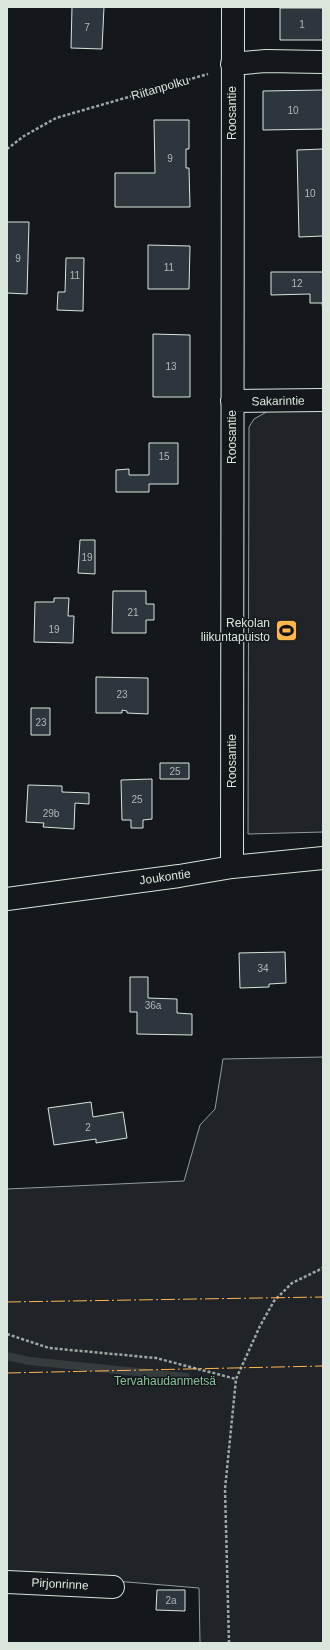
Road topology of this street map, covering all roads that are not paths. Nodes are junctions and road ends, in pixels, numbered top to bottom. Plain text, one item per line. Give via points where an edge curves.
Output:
1 (233, 7) edge
2 (323, 62) edge
3 (232, 64) junction
4 (323, 400) edge
5 (232, 401) junction
6 (323, 858) edge
7 (232, 866) junction
8 (7, 899) edge
9 (7, 1582) edge
10 (113, 1587) dead end

1 - 3 street, Roosantie
2 - 3 street via 266,61
3 - 5 street, Roosantie
4 - 5 street, Sakarintie
5 - 7 street, Roosantie
6 - 7 street, Joukontie
7 - 8 street, Joukontie via 179,876
9 - 10 street, Pirjonrinne

